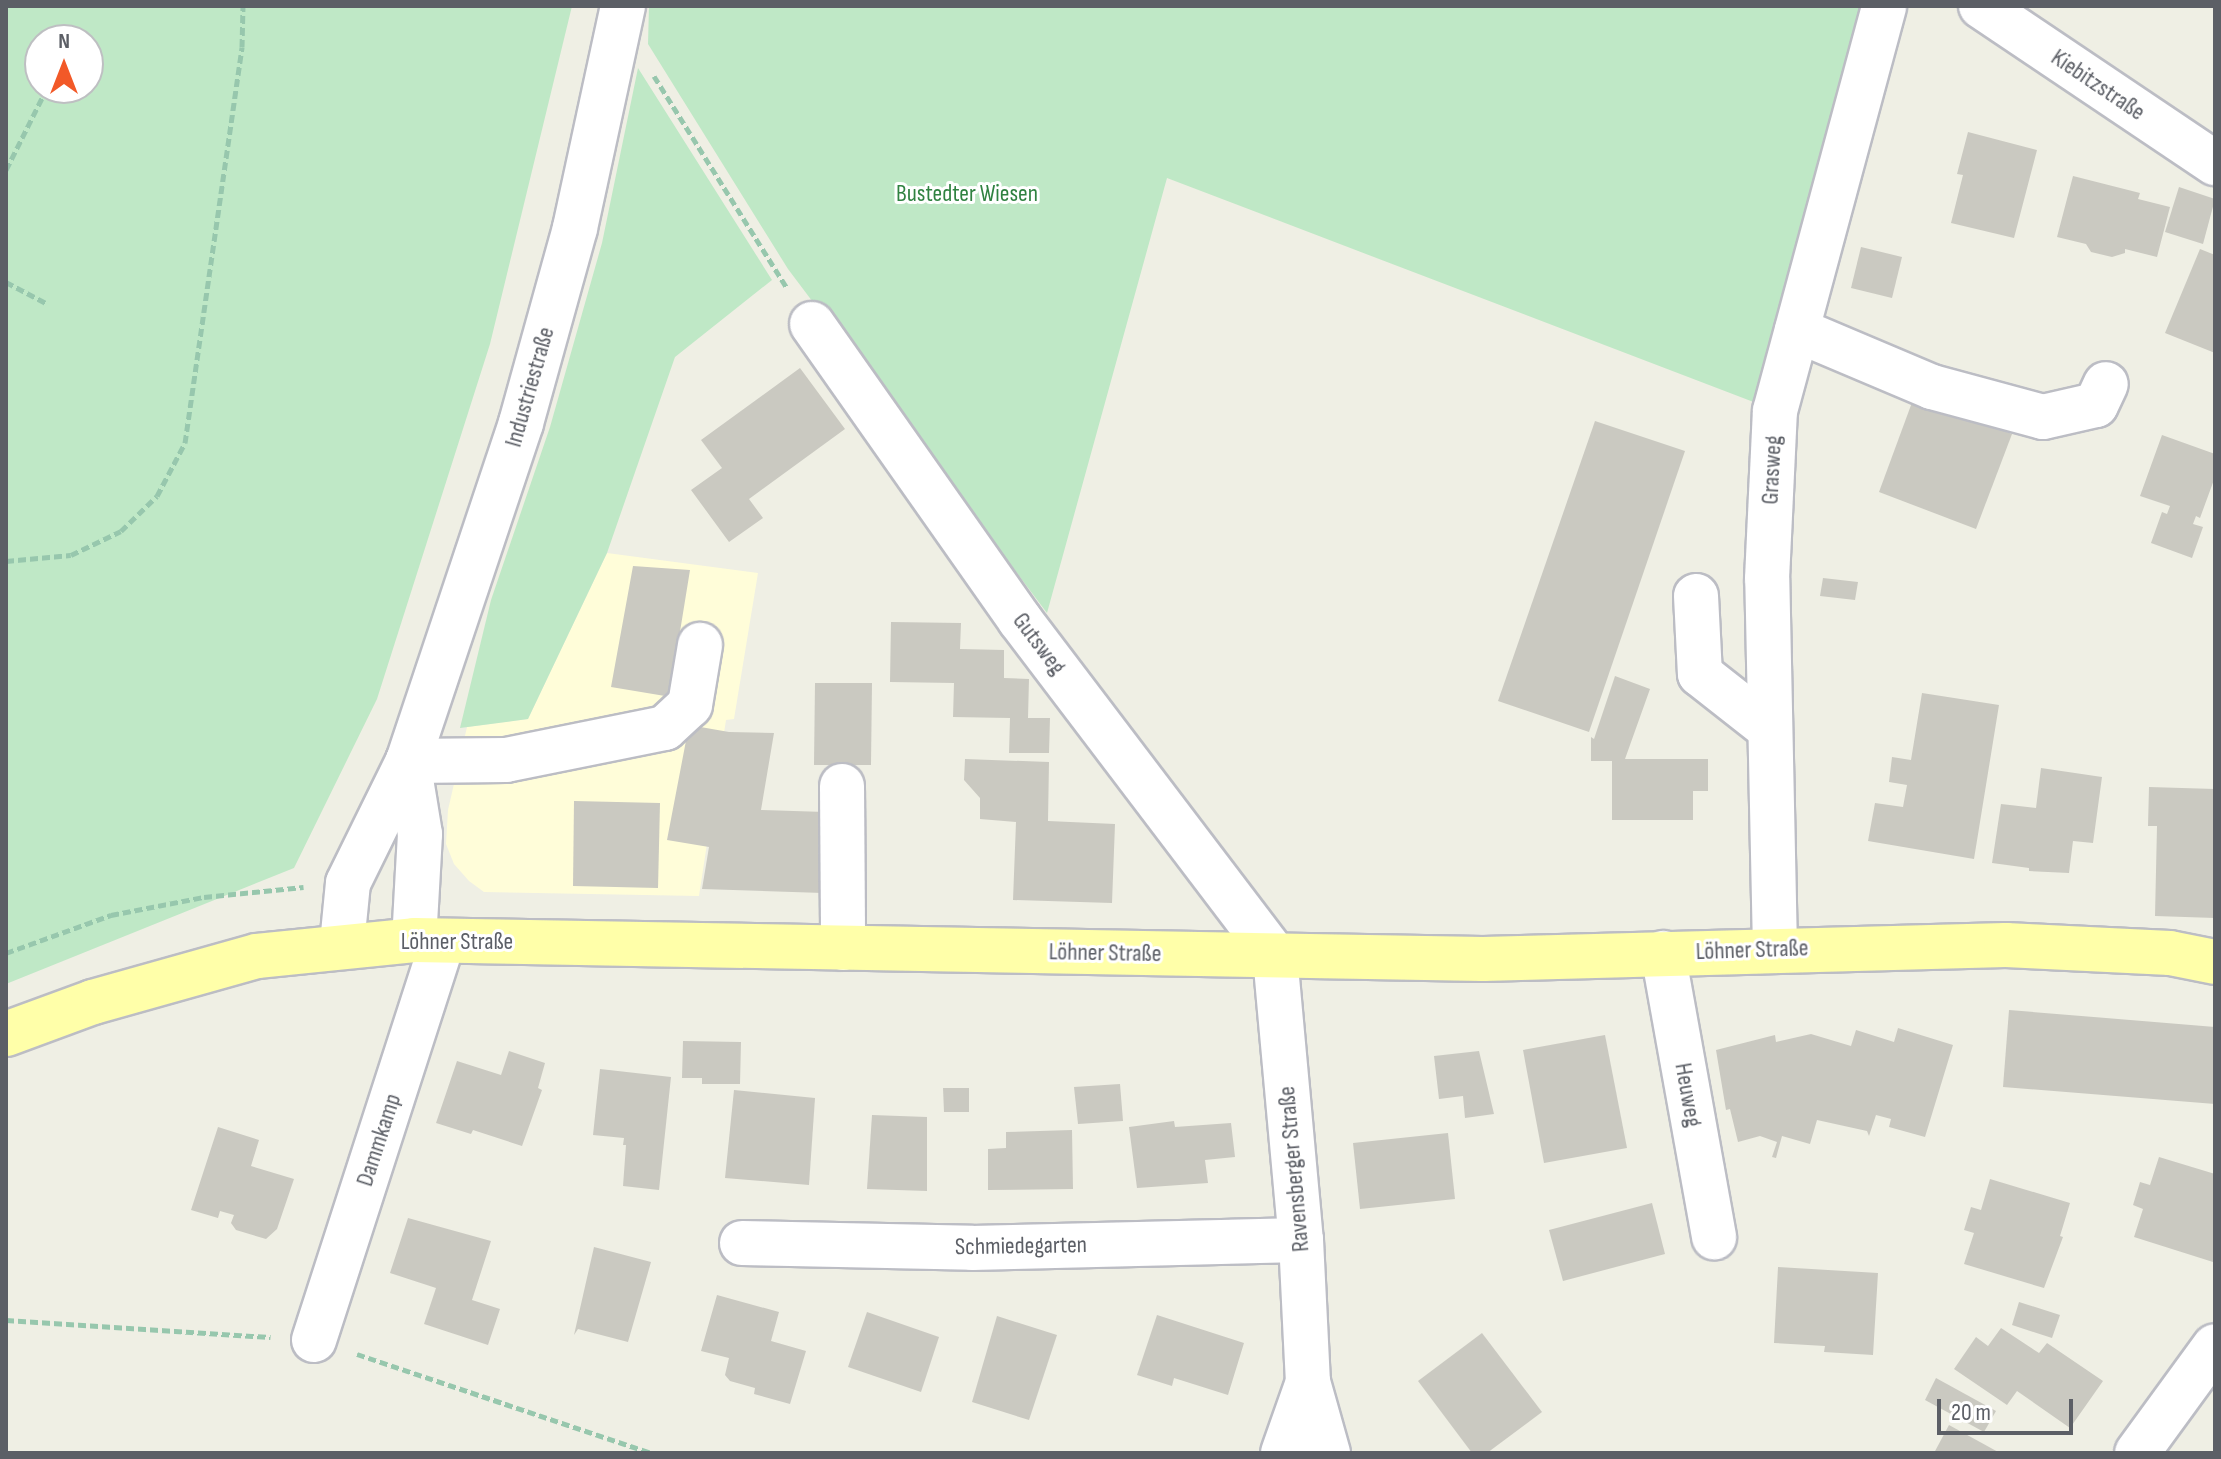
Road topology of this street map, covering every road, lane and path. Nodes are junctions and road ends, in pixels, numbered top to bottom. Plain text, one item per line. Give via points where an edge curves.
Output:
1 (243, 6) edge
2 (1884, 6) edge
3 (1981, 6) edge
4 (622, 18) edge
5 (39, 104) edge
6 (2215, 163) edge
7 (6, 170) edge
8 (6, 282) edge
9 (46, 303) dead end
10 (812, 324) joint
11 (1797, 330) junction
12 (2106, 384) dead end
13 (6, 561) edge
14 (1696, 596) dead end
15 (700, 645) dead end
16 (1770, 729) junction
17 (408, 761) junction
18 (842, 786) dead end
19 (348, 883) junction
20 (429, 940) junction
21 (342, 944) junction
22 (843, 948) junction
23 (1775, 949) junction
24 (6, 953) edge
25 (1663, 953) junction
26 (1275, 956) junction
27 (2215, 962) edge
28 (6, 1034) edge
29 (1714, 1237) dead end
30 (1301, 1240) junction
31 (742, 1243) dead end
32 (6, 1320) edge
33 (314, 1340) junction
34 (2215, 1346) edge
35 (1308, 1382) junction
36 (652, 1453) edge
37 (1283, 1453) edge
38 (1328, 1453) edge
39 (2137, 1453) edge

1 - 13 path via 242,47 185,443 157,496 121,531 71,555
2 - 11 street, Grasweg
3 - 6 street, Kiebitzstraße
4 - 10 path
4 - 17 street, Industriestraße via 575,228 521,423
5 - 7 path
8 - 9 path
10 - 26 street, Gutsweg via 1020,620
11 - 12 street via 1932,387 2043,417 2096,405
11 - 16 street, Grasweg via 1775,411 1767,579
14 - 16 street via 1700,674
15 - 17 street via 690,705 665,728 506,760
16 - 23 street, Grasweg
17 - 19 street, Industriestraße
17 - 20 street, Industriestraße
18 - 22 street
19 - 21 street, Industriestraße
19 - 24 path via 204,897 111,915
20 - 21 main road, Löhner Straße
20 - 22 main road, Löhner Straße
20 - 33 street, Dammkamp
21 - 28 main road, Löhner Straße via 257,956 93,1002
22 - 26 main road, Löhner Straße
23 - 25 main road, Löhner Straße
23 - 27 main road, Löhner Straße via 2006,945 2170,953
25 - 26 main road, Löhner Straße via 1483,959
25 - 29 street, Heuweg
26 - 30 street, Ravensberger Straße
30 - 31 street, Schmiedegarten via 972,1248
30 - 35 street, Ravensberger Straße
32 - 33 path
33 - 36 path
34 - 39 street
35 - 37 street, Ravensberger Straße
35 - 38 street, Ravensberger Straße

